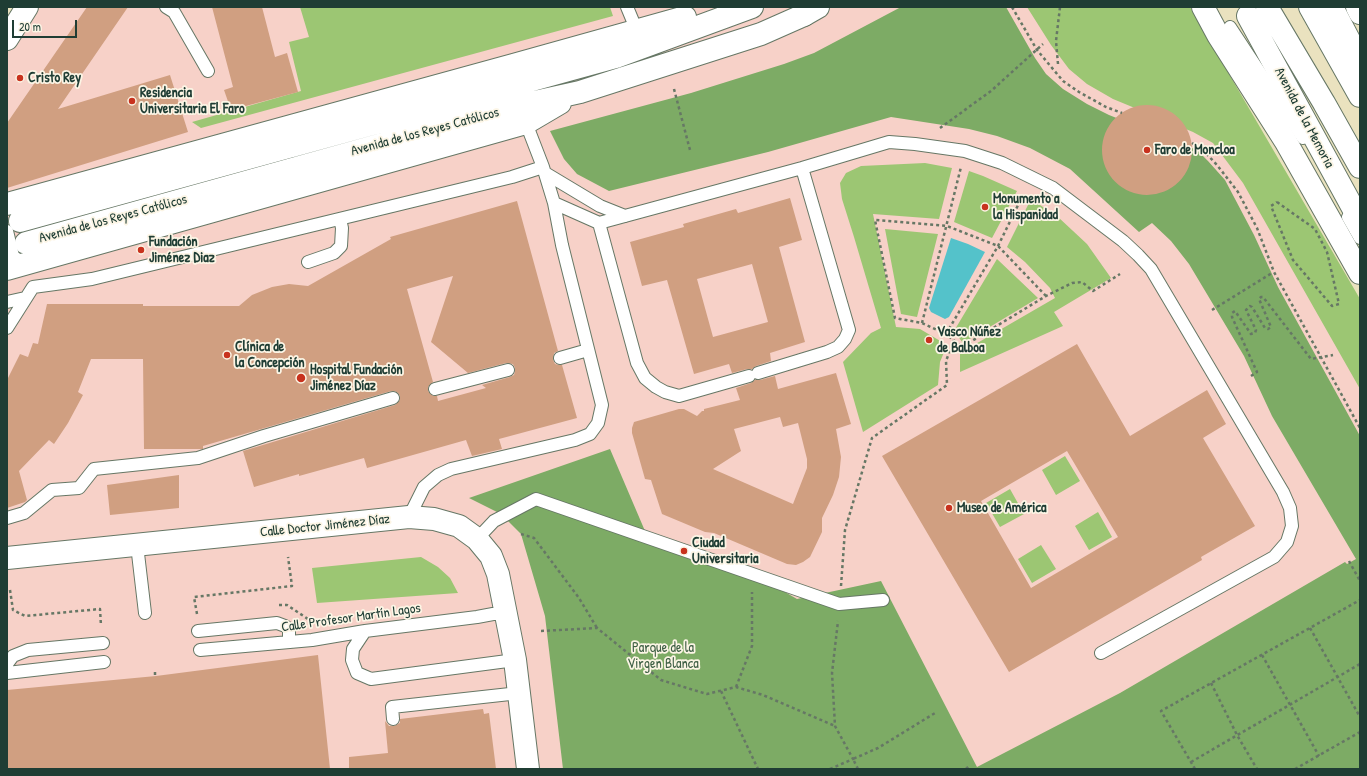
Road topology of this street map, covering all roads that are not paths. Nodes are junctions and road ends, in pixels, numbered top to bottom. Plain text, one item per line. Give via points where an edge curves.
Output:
1 (28, 7) edge
2 (166, 7) edge
3 (627, 7) edge
4 (719, 7) edge
5 (752, 7) edge
6 (826, 7) edge
7 (1203, 7) edge
8 (1310, 7) edge
9 (1332, 7) edge
10 (1357, 7) edge
11 (811, 11) edge
12 (1258, 11) edge
13 (1360, 13) edge
14 (1230, 27) dead end
15 (637, 31) junction
16 (7, 39) edge
17 (1360, 61) edge
18 (208, 71) dead end
19 (580, 92) junction
20 (1360, 96) edge
21 (526, 123) junction
22 (1360, 167) edge
23 (802, 168) junction
24 (544, 170) junction
25 (1332, 188) junction
26 (554, 203) junction
27 (11, 214) edge
28 (625, 216) junction
29 (1357, 216) edge
30 (340, 219) junction
31 (599, 223) junction
32 (1360, 238) edge
33 (19, 258) edge
34 (308, 262) dead end
35 (1360, 273) edge
36 (25, 298) junction
37 (7, 302) edge
38 (7, 328) edge
39 (588, 350) junction
40 (560, 358) dead end
41 (508, 370) dead end
42 (435, 389) dead end
43 (393, 398) dead end
44 (409, 517) junction
45 (7, 518) edge
46 (477, 538) junction
47 (137, 545) junction
48 (7, 558) edge
49 (883, 600) dead end
50 (145, 613) dead end
51 (505, 614) junction
52 (198, 631) dead end
53 (366, 631) junction
54 (289, 642) junction
55 (103, 643) dead end
56 (200, 650) dead end
57 (1101, 653) dead end
58 (515, 660) junction
59 (104, 662) dead end
60 (7, 664) edge
61 (7, 673) edge
62 (519, 693) junction
63 (393, 720) dead end
64 (528, 769) edge

1 - 16 main road
2 - 18 lane via 174,12
3 - 15 lane
4 - 15 main road
5 - 27 main road, Avenida de los Reyes Católicos via 616,57
6 - 11 main road, Avenida de los Reyes Católicos
7 - 35 main road via 1286,142
8 - 20 main road
9 - 17 main road
10 - 13 main road
11 - 19 main road, Avenida de los Reyes Católicos via 761,34
12 - 22 main road, Avenida de la Memoria via 1324,103
12 - 29 main road, Avenida de la Memoria
14 - 25 lane via 1296,126
15 - 27 main road
19 - 21 main road
19 - 33 main road, Avenida de los Reyes Católicos via 526,104
21 - 24 lane
21 - 33 main road via 136,233
23 - 28 lane
23 - 31 lane via 849,330 845,339 838,347 827,352 679,396 656,387 645,378 637,363
23 - 57 lane via 889,142 966,150 1002,163 1053,188 1123,241 1151,269 1283,492 1290,508 1292,526 1286,542 1274,557
24 - 26 lane
24 - 28 lane via 600,206
24 - 30 lane
25 - 29 lane
25 - 32 lane
26 - 31 lane
26 - 39 lane
27 - 33 lane via 14,256
28 - 31 lane
30 - 34 lane via 341,246 334,253
30 - 36 lane via 92,280 33,287
36 - 37 lane
36 - 38 lane
39 - 40 lane
39 - 44 lane via 602,405 598,423 590,434 575,440 452,469 438,475 424,487
41 - 42 lane
43 - 45 lane via 198,458 94,469 79,488 52,490 24,513
44 - 46 main road, Calle Doctor Jiménez Díaz via 434,519 459,526
44 - 47 main road, Calle Doctor Jiménez Díaz
46 - 49 lane via 494,521 536,498 839,604
46 - 51 main road, Calle Doctor Jiménez Díaz via 490,556 498,574
47 - 48 main road, Calle Doctor Jiménez Díaz
47 - 50 lane
51 - 53 lane, Calle Profesor Martín Lagos
51 - 58 main road, Calle Doctor Jiménez Díaz
52 - 54 lane via 277,623 288,629
53 - 54 lane, Calle Profesor Martín Lagos
53 - 58 lane via 353,649 352,660 357,673 371,679
54 - 56 lane, Calle Profesor Martín Lagos
55 - 60 lane via 28,650 13,656
58 - 62 main road, Calle Doctor Jiménez Díaz
59 - 61 lane
62 - 63 lane via 392,707
62 - 64 main road, Calle Doctor Jiménez Díaz

